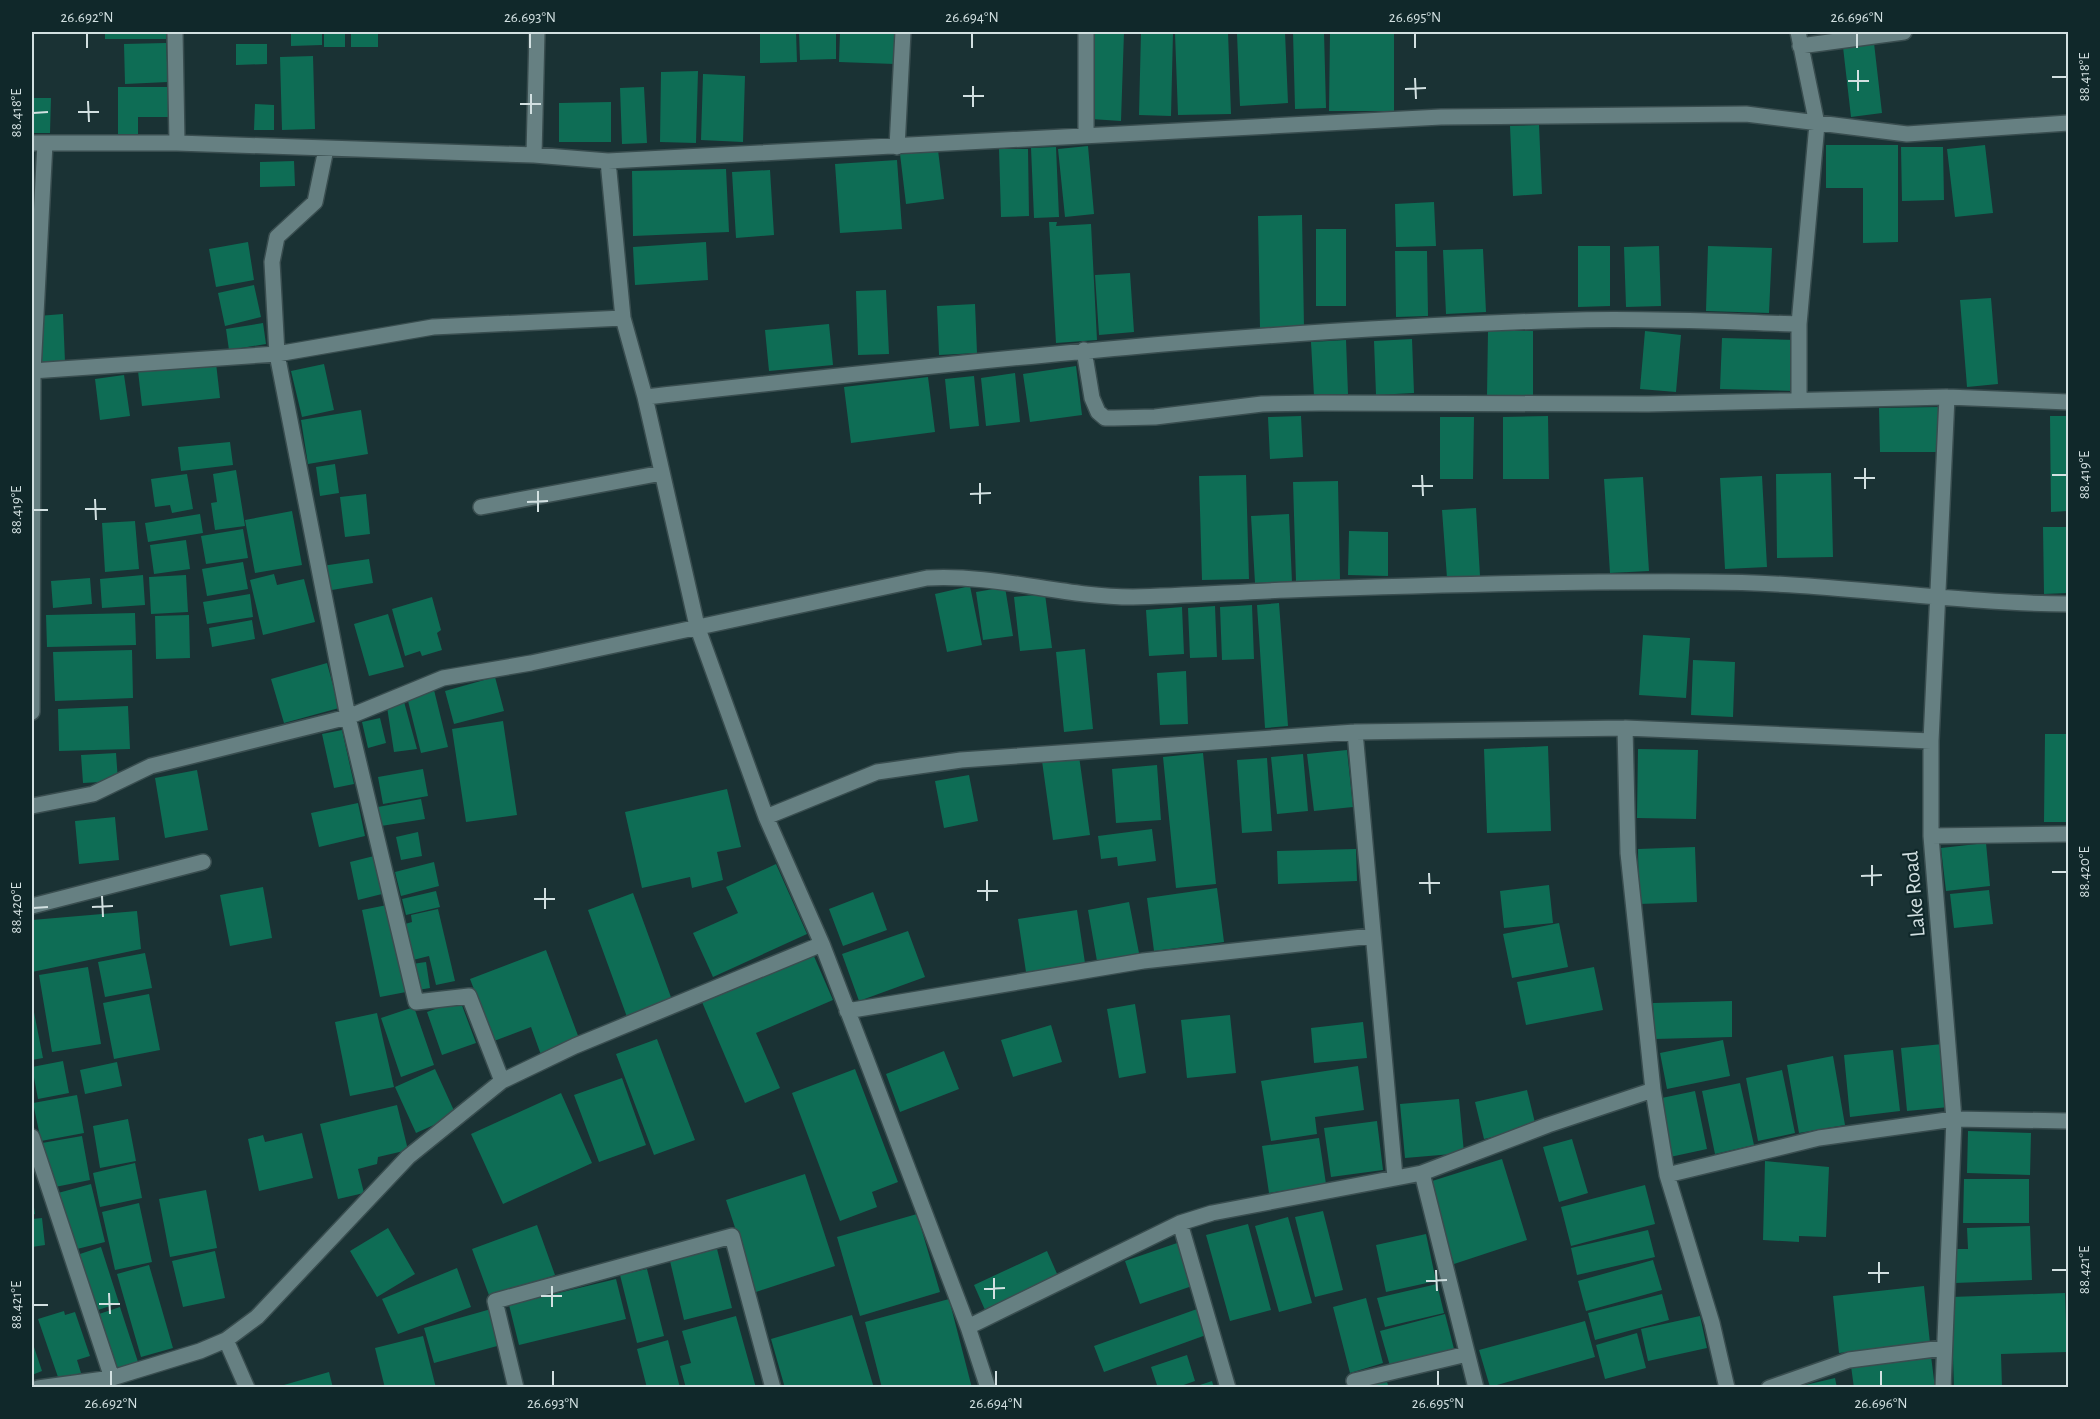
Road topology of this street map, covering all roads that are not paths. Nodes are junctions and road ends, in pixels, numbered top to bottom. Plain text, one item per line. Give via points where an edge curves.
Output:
1 (175, 32) edge
2 (537, 32) edge
3 (903, 32) edge
4 (1086, 32) edge
5 (1904, 32) edge
6 (1799, 39) edge
7 (2068, 123) edge
8 (1817, 124) junction
9 (1086, 136) junction
10 (38, 143) edge
11 (177, 143) junction
12 (897, 147) junction
13 (326, 148) junction
14 (534, 155) junction
15 (608, 161) junction
16 (623, 318) junction
17 (1799, 324) junction
18 (1084, 350) junction
19 (277, 354) junction
20 (32, 371) edge
21 (645, 397) junction
22 (1947, 397) junction
23 (1798, 399) junction
24 (2068, 402) edge
25 (662, 473) junction
26 (481, 507) dead end
27 (1936, 595) junction
28 (2068, 604) edge
29 (697, 626) junction
30 (32, 690) edge
31 (32, 712) edge
32 (348, 717) junction
33 (1625, 728) junction
34 (1355, 732) junction
35 (1931, 741) junction
36 (32, 806) edge
37 (766, 817) junction
38 (2068, 834) edge
39 (1931, 836) junction
40 (203, 862) dead end
41 (32, 906) edge
42 (1372, 936) junction
43 (822, 944) junction
44 (847, 1011) junction
45 (502, 1082) junction
46 (1653, 1090) junction
47 (1954, 1119) junction
48 (2068, 1121) edge
49 (32, 1137) edge
50 (1422, 1173) junction
51 (1667, 1175) junction
52 (1395, 1177) junction
53 (1180, 1223) junction
54 (968, 1327) junction
55 (225, 1340) junction
56 (1943, 1348) junction
57 (1467, 1354) junction
58 (112, 1378) junction
59 (1354, 1381) dead end
60 (38, 1388) edge
61 (247, 1388) edge
62 (516, 1388) edge
63 (773, 1388) edge
64 (988, 1388) edge
65 (1228, 1388) edge
66 (1476, 1388) edge
67 (1727, 1388) edge
68 (1769, 1388) edge
69 (1943, 1388) edge

1 - 11 street
2 - 14 street
3 - 12 street
4 - 9 street
5 - 6 street
6 - 8 street
7 - 8 street via 1907,134
8 - 9 street via 1746,114 1441,117
8 - 17 street
9 - 12 street
10 - 11 street
10 - 20 street
11 - 13 street
12 - 15 street
13 - 14 street
13 - 19 street via 315,202 278,237 276,245 272,262
14 - 15 street
15 - 16 street
16 - 19 street via 433,327
16 - 21 street
17 - 18 street via 1580,320 1330,331
17 - 23 street
18 - 21 street
18 - 23 street via 1092,398 1105,418 1155,417 1262,404 1648,404
19 - 20 street
19 - 32 street
20 - 30 street
21 - 25 street
22 - 23 street
22 - 24 street
22 - 27 street, Lake Road
25 - 26 street
25 - 29 street
27 - 28 street via 1999,603
27 - 29 street via 1710,581 1101,596 954,577 927,578
27 - 35 street, Lake Road
29 - 32 street via 443,678
29 - 37 street
30 - 31 street
32 - 36 street via 151,766 93,794
32 - 45 street via 416,1002 469,996
33 - 34 street
33 - 35 street
33 - 46 street via 1628,853
34 - 37 street via 961,760 877,772
34 - 42 street
35 - 39 street, Lake Road
37 - 43 street
38 - 39 street
39 - 47 street, Lake Road
40 - 41 street
42 - 44 street via 1143,961
42 - 52 street
43 - 44 street
43 - 45 street via 575,1046
44 - 54 street
45 - 55 street via 408,1157 256,1317
46 - 50 street
46 - 51 street
47 - 48 street
47 - 51 street via 1819,1138
47 - 56 street, Lake Road
49 - 58 street
50 - 52 street
50 - 57 street
51 - 67 street via 1712,1323
52 - 53 street via 1212,1213
53 - 54 street
53 - 65 street
54 - 64 street
55 - 58 street
55 - 61 street
56 - 68 street via 1848,1360
56 - 69 street, Lake Road
57 - 59 street
57 - 66 street
58 - 60 street
62 - 63 street via 495,1301 732,1236

